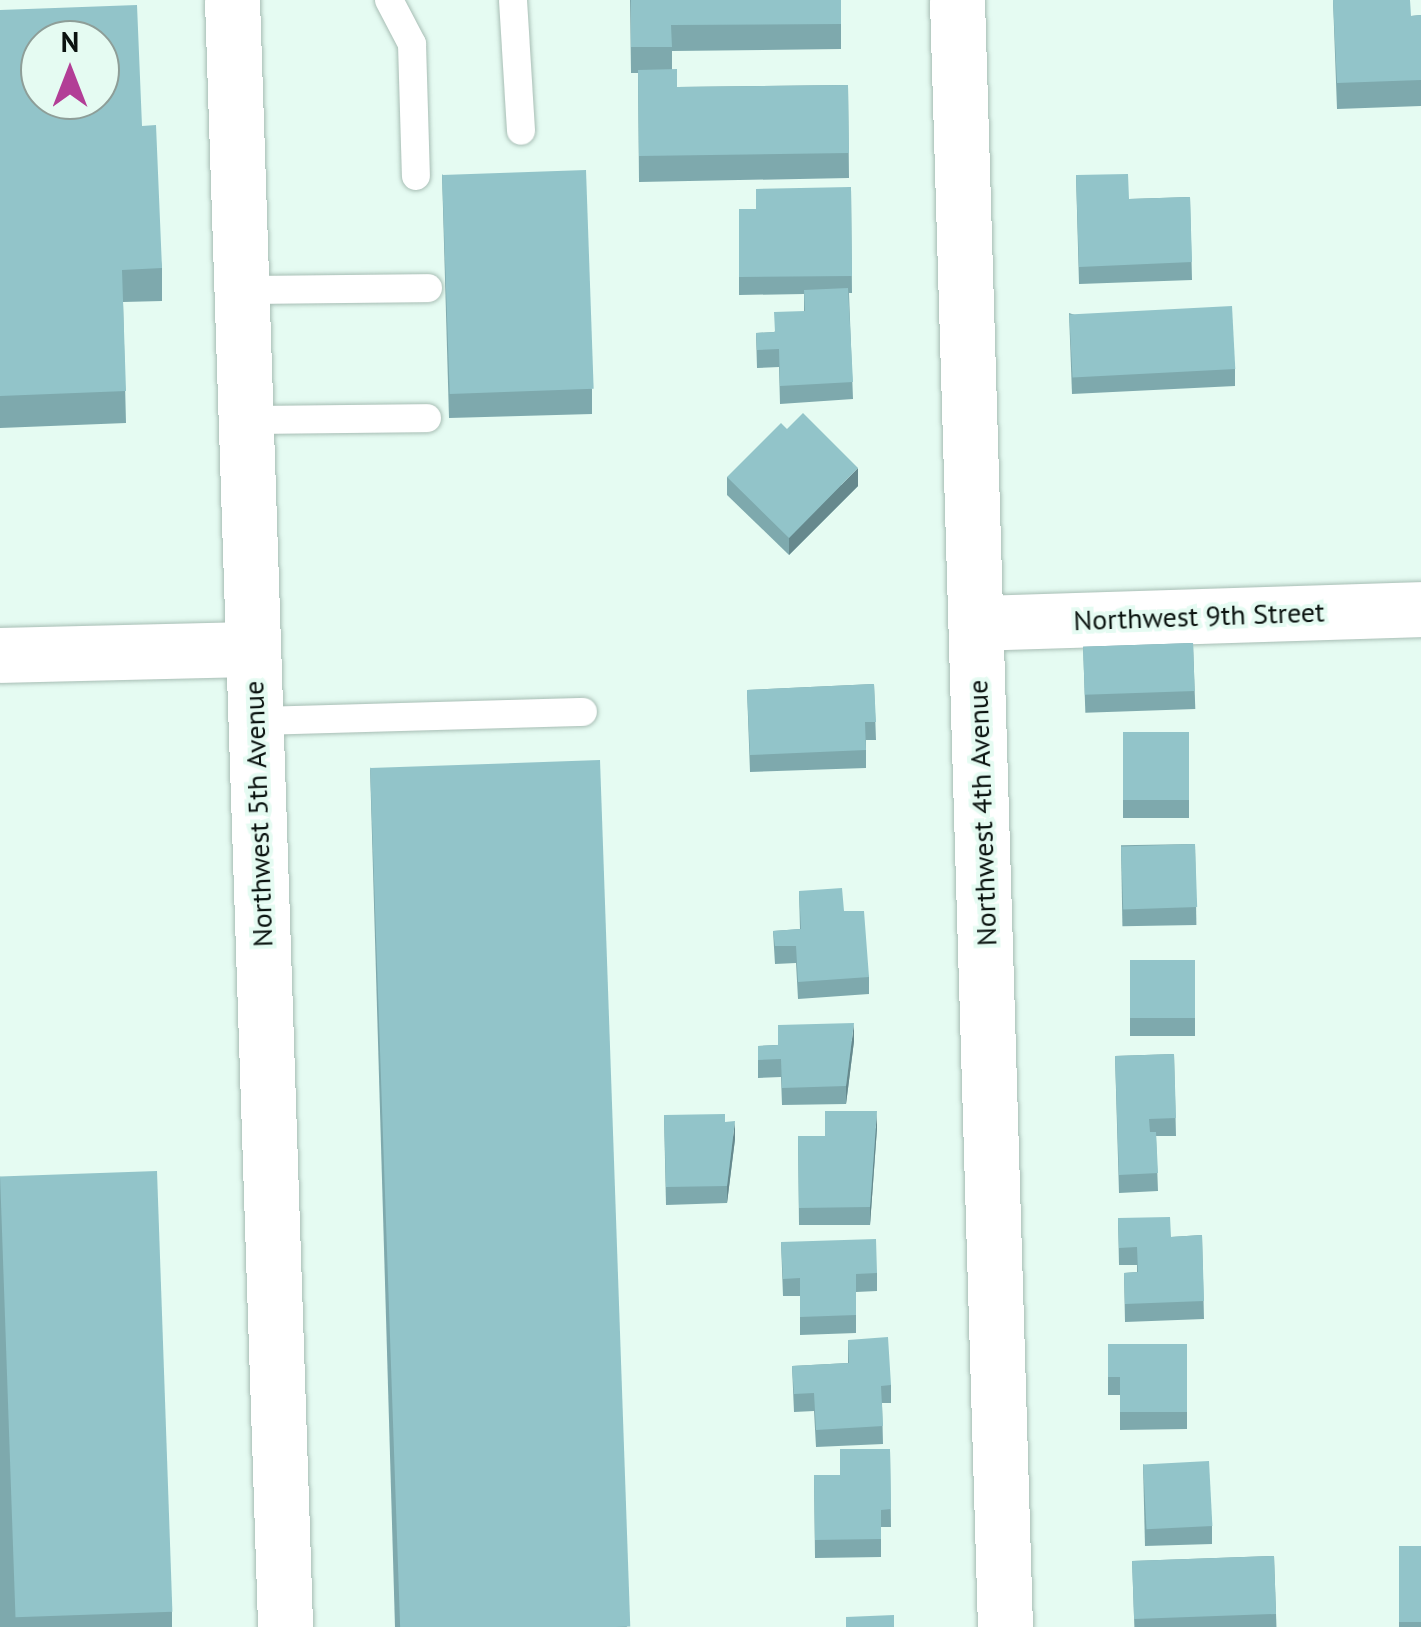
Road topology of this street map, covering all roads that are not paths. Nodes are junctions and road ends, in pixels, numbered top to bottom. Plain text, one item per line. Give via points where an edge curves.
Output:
1 (232, 0) edge
2 (389, 0) edge
3 (513, 0) edge
4 (957, 0) edge
5 (521, 131) dead end
6 (416, 176) dead end
7 (428, 288) dead end
8 (240, 290) junction
9 (427, 418) dead end
10 (244, 420) junction
11 (1421, 609) edge
12 (976, 623) junction
13 (253, 649) junction
14 (0, 656) edge
15 (583, 712) dead end
16 (254, 721) junction
17 (285, 1627) edge
18 (1005, 1627) edge

1 - 8 street, Northwest 5th Avenue
2 - 6 lane via 412,44
3 - 5 lane
4 - 12 street, Northwest 4th Avenue
7 - 8 lane
8 - 10 street, Northwest 5th Avenue
9 - 10 lane
10 - 13 street, Northwest 5th Avenue
11 - 12 street, Northwest 9th Street
12 - 18 street, Northwest 4th Avenue
13 - 14 street
13 - 16 street, Northwest 5th Avenue
15 - 16 lane
16 - 17 street, Northwest 5th Avenue

